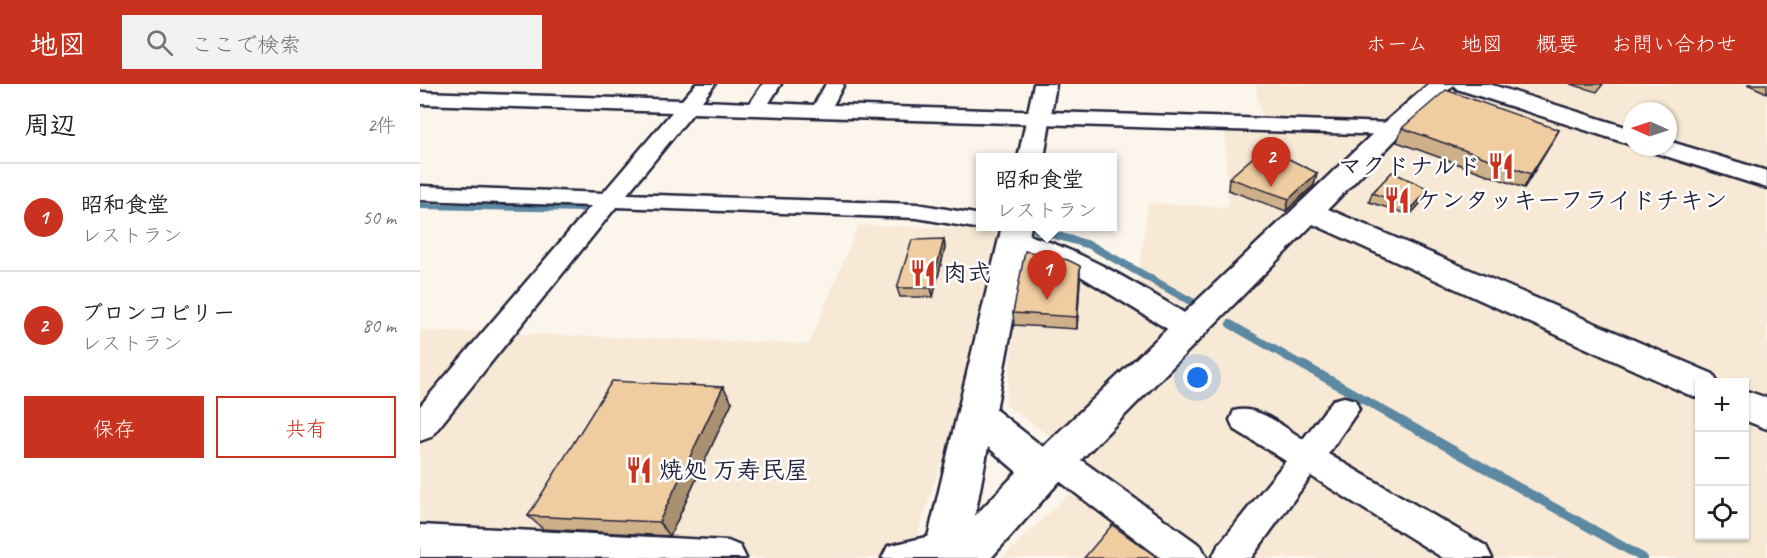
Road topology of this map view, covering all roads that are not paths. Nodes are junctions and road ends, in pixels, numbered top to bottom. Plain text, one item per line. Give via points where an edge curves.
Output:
1 (444, 84) edge
2 (705, 84) edge
3 (772, 84) edge
4 (836, 84) edge
5 (1045, 84) edge
6 (1443, 84) edge
7 (1465, 84) edge
8 (423, 98) edge
9 (686, 107) junction
10 (755, 109) junction
11 (820, 111) junction
12 (1039, 116) junction
13 (1392, 129) junction
14 (1623, 134) edge
15 (1677, 152) edge
16 (1032, 153) edge
17 (1767, 180) edge
18 (420, 194) edge
19 (610, 200) junction
20 (1310, 211) junction
21 (976, 221) edge
22 (1011, 231) edge
23 (1189, 329) junction
24 (1695, 382) edge
25 (1749, 406) edge
26 (1344, 409) dead end
27 (1767, 414) edge
28 (977, 416) junction
29 (1245, 420) dead end
30 (420, 428) edge
31 (1306, 458) junction
32 (1050, 466) junction
33 (420, 540) edge
34 (952, 555) edge
35 (729, 558) edge
36 (900, 558) edge
37 (1189, 558) edge
38 (1230, 558) edge
39 (1474, 558) edge

1 - 8 street
2 - 9 street
3 - 10 street
4 - 11 street
5 - 12 street
6 - 13 street
7 - 14 street
8 - 9 street
9 - 10 street
9 - 19 street
10 - 11 street
11 - 12 street
12 - 13 street
12 - 16 street
13 - 20 street
15 - 17 street
18 - 19 street
19 - 21 street via 917,211
19 - 30 street
20 - 23 street
20 - 24 street
22 - 23 street via 1081,265
22 - 28 street
23 - 32 street
25 - 27 street
26 - 31 street
28 - 32 street
28 - 34 street
29 - 31 street
31 - 38 street
31 - 39 street
32 - 34 street
32 - 37 street
33 - 35 street
34 - 36 street

